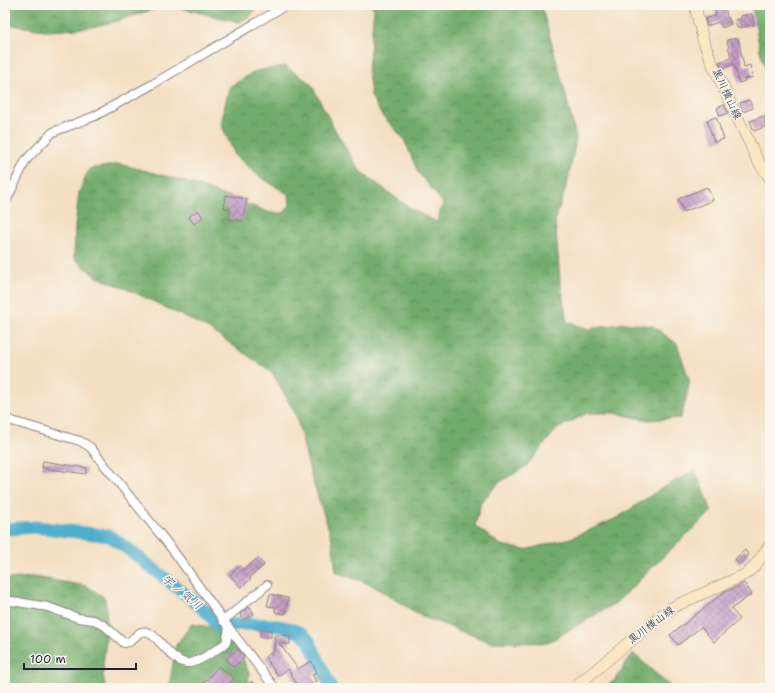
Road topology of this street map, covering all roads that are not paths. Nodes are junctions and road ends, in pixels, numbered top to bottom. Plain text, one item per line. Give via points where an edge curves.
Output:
1 (286, 5) edge
2 (695, 5) edge
3 (21, 168) junction
4 (770, 178) edge
5 (5, 188) edge
6 (5, 203) edge
7 (5, 419) edge
8 (770, 545) edge
9 (267, 585) dead end
10 (5, 600) edge
11 (223, 621) junction
12 (229, 628) junction
13 (275, 688) edge
14 (576, 688) edge

1 - 3 street via 95,116 53,132
2 - 4 main road, 黒川横山線 via 703,40 713,65 756,157
3 - 5 street
3 - 6 street
7 - 11 street via 80,441 90,447 172,549
8 - 14 main road, 黒川横山線 via 754,567 744,575 673,607
9 - 11 street
10 - 12 street via 48,607 78,618 94,620 124,642 130,642 139,633 152,634 178,662 188,663 202,658 226,643
11 - 12 street
12 - 13 street

